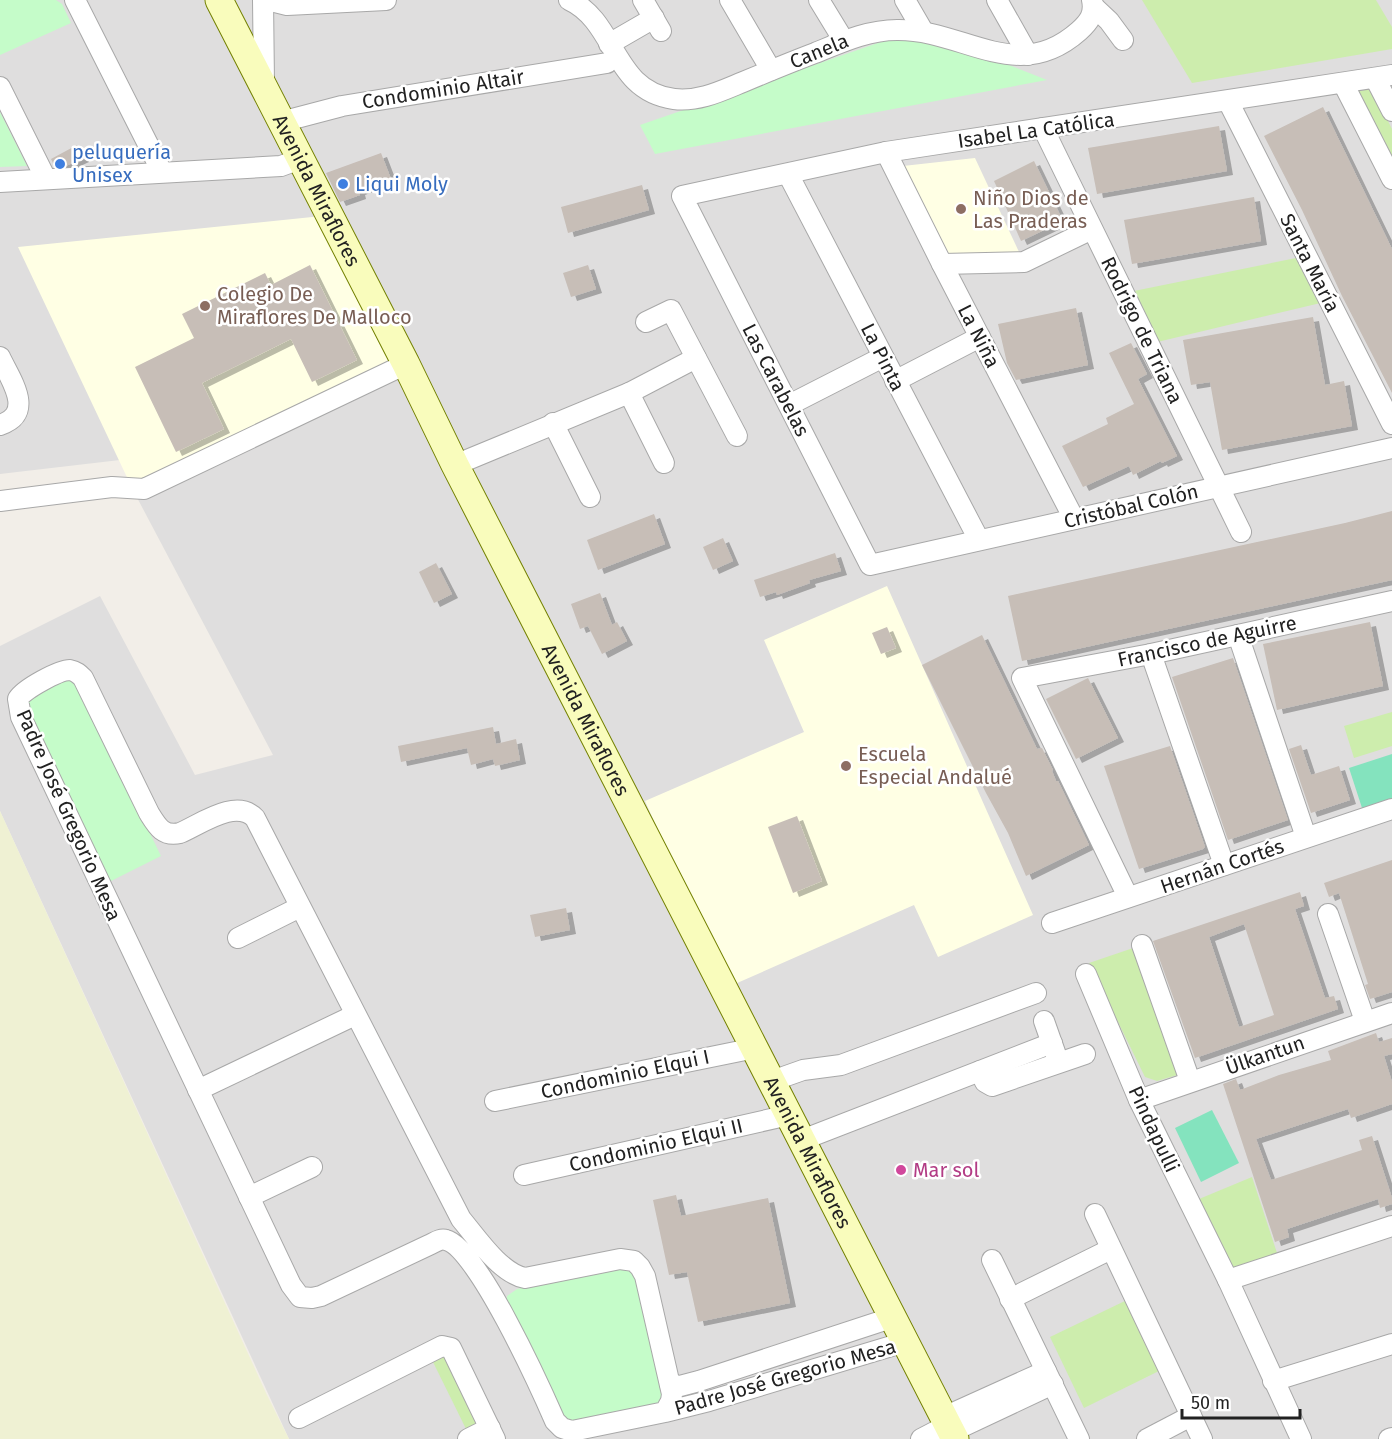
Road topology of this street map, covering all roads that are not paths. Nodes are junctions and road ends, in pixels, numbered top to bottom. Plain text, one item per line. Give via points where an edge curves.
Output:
1 (75, 0) edge
2 (219, 0) edge
3 (265, 0) edge
4 (386, 0) edge
5 (568, 0) edge
6 (643, 0) edge
7 (730, 0) edge
8 (819, 0) edge
9 (905, 0) edge
10 (996, 0) edge
11 (1093, 3) edge
12 (923, 32) junction
13 (1122, 40) dead end
14 (844, 41) junction
15 (608, 54) junction
16 (1028, 55) junction
17 (771, 70) junction
18 (1384, 77) edge
19 (1344, 83) junction
20 (0, 87) edge
21 (264, 88) junction
22 (1228, 102) junction
23 (1392, 111) edge
24 (281, 122) junction
25 (1043, 128) junction
26 (886, 152) junction
27 (300, 159) junction
28 (162, 172) junction
29 (788, 174) junction
30 (46, 179) junction
31 (1392, 179) edge
32 (0, 182) edge
33 (682, 196) joint
34 (1092, 229) junction
35 (942, 264) junction
36 (646, 322) dead end
37 (980, 337) junction
38 (0, 357) edge
39 (883, 357) junction
40 (696, 358) junction
41 (406, 364) junction
42 (895, 381) junction
43 (629, 393) junction
44 (789, 405) junction
45 (553, 423) junction
46 (1392, 424) edge
47 (0, 425) edge
48 (737, 436) dead end
49 (1392, 448) edge
50 (664, 463) dead end
51 (455, 465) junction
52 (1219, 486) junction
53 (590, 497) dead end
54 (0, 501) edge
55 (1074, 519) junction
56 (1241, 532) dead end
57 (979, 540) junction
58 (870, 565) joint
59 (1392, 601) edge
60 (1238, 635) junction
61 (1151, 654) junction
62 (1392, 809) edge
63 (1306, 837) junction
64 (1224, 865) junction
65 (1128, 897) junction
66 (300, 907) junction
67 (1328, 914) dead end
68 (1052, 923) dead end
69 (238, 938) dead end
70 (1142, 945) dead end
71 (1086, 974) dead end
72 (1035, 993) dead end
73 (1392, 1012) edge
74 (355, 1015) junction
75 (1044, 1021) dead end
76 (1365, 1021) junction
77 (1052, 1043) junction
78 (755, 1048) junction
79 (1085, 1054) dead end
80 (1059, 1063) junction
81 (980, 1071) junction
82 (772, 1081) junction
83 (1190, 1081) junction
84 (198, 1090) junction
85 (1139, 1100) junction
86 (495, 1101) dead end
87 (789, 1115) junction
88 (802, 1140) junction
89 (312, 1167) dead end
90 (524, 1175) dead end
91 (249, 1197) junction
92 (1095, 1214) dead end
93 (461, 1219) junction
94 (1391, 1230) edge
95 (450, 1242) junction
96 (1111, 1249) junction
97 (992, 1260) dead end
98 (525, 1278) junction
99 (1228, 1280) junction
100 (1010, 1299) junction
101 (497, 1301) junction
102 (894, 1317) junction
103 (905, 1342) junction
104 (1392, 1344) edge
105 (1049, 1378) junction
106 (1273, 1382) junction
107 (670, 1384) junction
108 (665, 1412) junction
109 (1191, 1416) junction
110 (299, 1418) dead end
111 (949, 1428) edge
112 (493, 1433) edge
113 (468, 1439) edge
114 (921, 1439) edge
115 (1080, 1439) edge
116 (1147, 1439) edge
117 (1202, 1439) edge
118 (1301, 1439) edge

1 - 28 street
2 - 21 main road, Avenida Miraflores
3 - 4 street via 287,5
3 - 21 street
5 - 15 street, Canela via 592,17
6 - 15 street via 658,24
7 - 17 street
8 - 14 street
9 - 12 street
10 - 16 street
11 - 13 street
11 - 16 street, Canela via 1090,19 1077,33 1056,46
12 - 14 street, Canela via 885,30
12 - 16 street, Canela via 997,53
14 - 17 street, Canela
15 - 17 street, Canela via 651,92 674,99 705,97
15 - 24 street, Condominio Altair via 342,105
18 - 19 street, Isabel La Católica
18 - 23 street
19 - 22 street, Isabel La Católica
19 - 31 street
20 - 30 street
21 - 24 main road, Avenida Miraflores
22 - 25 street, Isabel La Católica
22 - 46 street, Santa María
24 - 27 main road, Avenida Miraflores
25 - 26 street, Isabel La Católica
25 - 34 street, Rodrigo de Triana
26 - 29 street, Isabel La Católica
26 - 35 street, La Niña
27 - 28 street via 281,166
27 - 41 main road, Avenida Miraflores
28 - 30 street
29 - 33 street, Isabel La Católica
29 - 39 street, La Pinta
30 - 32 street
33 - 44 street, Las Carabelas
34 - 35 street via 1024,262
34 - 52 street, Rodrigo de Triana
35 - 37 street, La Niña
36 - 40 street via 671,310
37 - 42 street
37 - 55 street, La Niña
38 - 47 street via 17,393 19,409 13,418
39 - 42 street, La Pinta
39 - 44 street
40 - 43 street
40 - 48 street
41 - 51 main road, Avenida Miraflores
41 - 54 street via 144,489 112,488
42 - 57 street, La Pinta
43 - 45 street
43 - 50 street
44 - 58 street, Las Carabelas
45 - 51 street
45 - 53 street
49 - 52 street, Cristóbal Colón
51 - 78 main road, Avenida Miraflores
52 - 55 street, Cristóbal Colón
52 - 56 street, Rodrigo de Triana
55 - 57 street, Cristóbal Colón
57 - 58 street, Cristóbal Colón
59 - 60 street, Francisco de Aguirre
60 - 61 street, Francisco de Aguirre
60 - 63 street
61 - 64 street
61 - 65 street, Francisco de Aguirre via 1022,678
62 - 63 street, Hernán Cortés
63 - 64 street, Hernán Cortés
64 - 65 street, Hernán Cortés
65 - 68 street, Hernán Cortés
66 - 69 street
66 - 74 street, Padre José Gregorio Mesa
66 - 84 street, Padre José Gregorio Mesa via 250,812 230,810 177,834 167,834 159,828 81,675 63,672 20,695 21,717
67 - 76 street
70 - 83 street
71 - 85 street, Pindapulli
72 - 82 street via 841,1065 803,1070
73 - 76 street, Ülkantun
74 - 84 street
74 - 93 street, Padre José Gregorio Mesa
75 - 77 street
76 - 83 street, Ülkantun
77 - 80 street
77 - 81 street
78 - 82 main road, Avenida Miraflores
78 - 86 street, Condominio Elqui I
79 - 80 street
80 - 81 street via 992,1086
81 - 88 street
82 - 87 main road, Avenida Miraflores
83 - 85 street, Ülkantun
84 - 91 street, Padre José Gregorio Mesa
85 - 99 street, Pindapulli
87 - 88 main road, Avenida Miraflores
87 - 90 street, Condominio Elqui II
88 - 102 main road, Avenida Miraflores
89 - 91 street
91 - 95 street, Padre José Gregorio Mesa via 293,1289 304,1298 317,1298 439,1240
92 - 96 street
93 - 95 street
93 - 98 street, Padre José Gregorio Mesa via 508,1272
94 - 99 street
95 - 101 street, Padre José Gregorio Mesa via 473,1265
96 - 100 street
96 - 109 street
97 - 100 street
98 - 101 street, Padre José Gregorio Mesa via 506,1289
98 - 107 street, Padre José Gregorio Mesa via 620,1259 638,1263 645,1276
99 - 106 street, Pindapulli
100 - 105 street
101 - 108 street, Padre José Gregorio Mesa via 555,1421 562,1428 582,1430
102 - 103 main road, Avenida Miraflores
102 - 107 street, Padre José Gregorio Mesa via 699,1381 680,1386
103 - 108 street, Padre José Gregorio Mesa
103 - 111 main road, Avenida Miraflores
104 - 106 street
105 - 111 street
105 - 115 street
106 - 118 street, Pindapulli
107 - 108 street, Padre José Gregorio Mesa via 671,1401
109 - 116 street
109 - 117 street
110 - 112 street via 442,1346 451,1348
111 - 114 street
112 - 113 street

